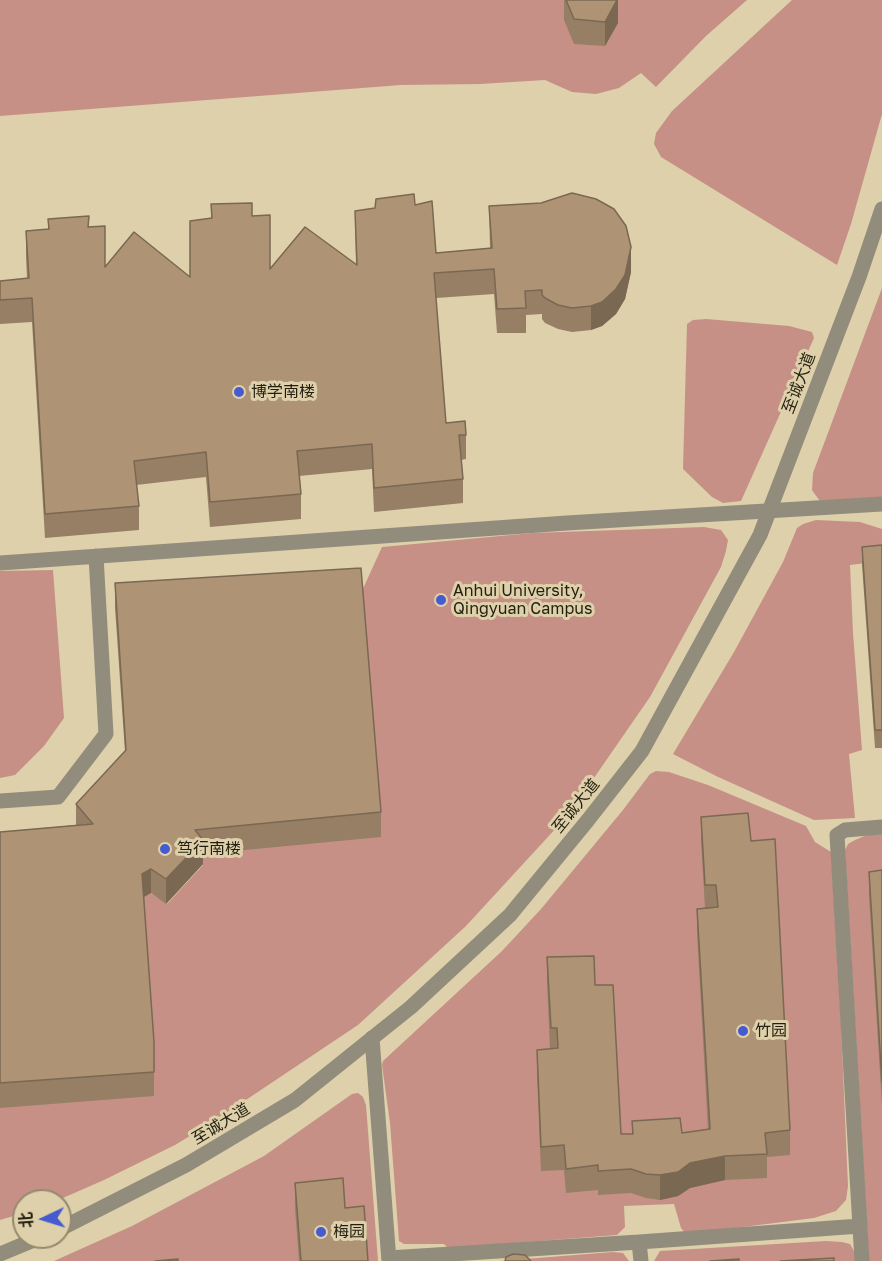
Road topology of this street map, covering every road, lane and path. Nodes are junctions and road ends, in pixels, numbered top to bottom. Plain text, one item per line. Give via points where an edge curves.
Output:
1 (882, 209) edge
2 (882, 504) edge
3 (769, 511) junction
4 (96, 556) junction
5 (0, 563) edge
6 (0, 801) edge
7 (882, 827) edge
8 (372, 1038) junction
9 (72, 1223) edge
10 (860, 1226) junction
11 (639, 1242) junction
12 (389, 1259) edge
13 (641, 1261) edge
14 (862, 1261) edge

1 - 3 street, 至诚大道
2 - 3 street
3 - 4 street
3 - 8 street, 至诚大道 via 760,535 642,751 510,915
4 - 5 street
4 - 6 street via 106,734 58,797
7 - 10 street via 845,830 837,835
8 - 9 street, 至诚大道 via 296,1100 186,1165
8 - 12 street
10 - 11 street
10 - 14 street
11 - 12 street
11 - 13 street

